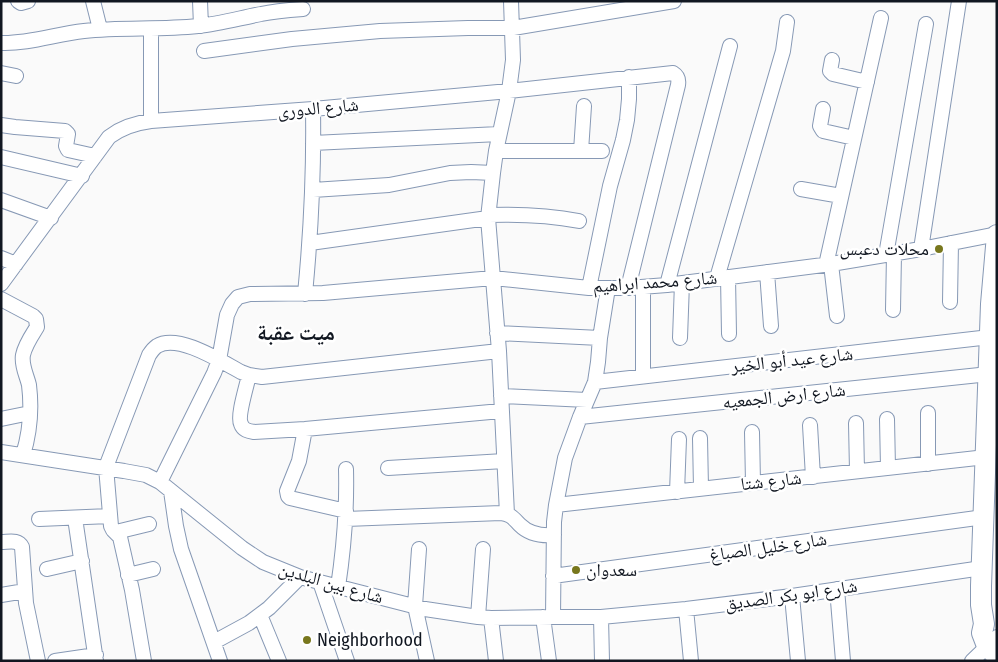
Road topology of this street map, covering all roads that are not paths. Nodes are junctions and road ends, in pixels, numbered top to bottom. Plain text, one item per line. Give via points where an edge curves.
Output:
1 (18, 1) edge
2 (28, 1) edge
3 (93, 1) edge
4 (200, 1) edge
5 (512, 1) edge
6 (674, 1) edge
7 (959, 1) edge
8 (303, 8) dead end
9 (881, 18) dead end
10 (787, 22) dead end
11 (926, 24) dead end
12 (201, 26) junction
13 (513, 28) junction
14 (100, 29) junction
15 (151, 29) junction
16 (1, 42) edge
17 (730, 46) dead end
18 (204, 51) dead end
19 (832, 60) dead end
20 (1, 73) edge
21 (16, 76) dead end
22 (629, 77) junction
23 (867, 82) junction
24 (509, 91) junction
25 (584, 106) dead end
26 (313, 109) junction
27 (823, 109) dead end
28 (151, 121) junction
29 (1, 125) edge
30 (499, 134) junction
31 (854, 138) junction
32 (313, 143) junction
33 (496, 151) junction
34 (581, 151) junction
35 (602, 151) dead end
36 (95, 156) junction
37 (1, 157) edge
38 (492, 173) junction
39 (82, 176) junction
40 (801, 189) dead end
41 (313, 190) junction
42 (841, 196) junction
43 (1, 200) edge
44 (488, 217) junction
45 (51, 218) junction
46 (579, 221) dead end
47 (997, 235) edge
48 (310, 243) junction
49 (951, 243) junction
50 (921, 249) junction
51 (890, 255) junction
52 (1, 258) edge
53 (16, 264) junction
54 (828, 264) junction
55 (767, 272) junction
56 (493, 278) junction
57 (723, 278) junction
58 (682, 283) junction
59 (1, 284) edge
60 (667, 285) junction
61 (643, 287) junction
62 (589, 288) junction
63 (608, 288) junction
64 (628, 288) junction
65 (305, 294) junction
66 (1, 299) edge
67 (950, 302) dead end
68 (893, 310) dead end
69 (836, 316) dead end
70 (771, 326) dead end
71 (498, 333) junction
72 (729, 334) dead end
73 (600, 338) junction
74 (680, 338) dead end
75 (499, 350) junction
76 (991, 355) edge
77 (219, 360) junction
78 (249, 375) junction
79 (642, 376) junction
80 (595, 382) junction
81 (501, 396) junction
82 (586, 400) junction
83 (501, 411) junction
84 (30, 413) junction
85 (928, 413) dead end
86 (580, 417) junction
87 (1, 419) edge
88 (887, 419) dead end
89 (856, 423) dead end
90 (810, 425) dead end
91 (304, 429) junction
92 (752, 432) dead end
93 (700, 438) dead end
94 (679, 439) dead end
95 (1, 452) edge
96 (23, 455) junction
97 (986, 457) junction
98 (504, 461) junction
99 (928, 464) junction
100 (106, 467) junction
101 (388, 468) dead end
102 (888, 468) junction
103 (346, 469) dead end
104 (857, 472) junction
105 (813, 476) junction
106 (160, 482) junction
107 (754, 483) junction
108 (701, 488) junction
109 (171, 491) junction
110 (677, 492) junction
111 (556, 505) junction
112 (506, 514) junction
113 (346, 515) junction
114 (110, 516) junction
115 (984, 517) junction
116 (75, 518) junction
117 (39, 519) dead end
118 (149, 524) dead end
119 (116, 532) junction
120 (554, 535) junction
121 (1, 542) edge
122 (419, 549) dead end
123 (483, 549) dead end
124 (82, 561) junction
125 (982, 568) junction
126 (47, 569) dead end
127 (153, 569) dead end
128 (128, 575) junction
129 (553, 576) junction
130 (300, 577) junction
131 (320, 582) junction
132 (338, 587) junction
133 (837, 589) junction
134 (24, 591) junction
135 (1, 595) edge
136 (792, 596) junction
137 (414, 606) junction
138 (686, 610) junction
139 (260, 615) junction
140 (548, 617) junction
141 (601, 617) junction
142 (485, 618) junction
143 (992, 639) edge
144 (214, 642) junction
145 (96, 658) edge
146 (38, 661) edge
147 (55, 661) edge
148 (144, 661) edge
149 (220, 661) edge
150 (279, 661) edge
151 (347, 661) edge
152 (427, 661) edge
153 (496, 661) edge
154 (549, 661) edge
155 (602, 661) edge
156 (691, 661) edge
157 (798, 661) edge
158 (844, 661) edge
159 (972, 661) edge

1 - 2 street
3 - 14 street
4 - 12 street
5 - 13 street
6 - 13 street
7 - 50 street
8 - 12 street
9 - 23 street
10 - 57 street
11 - 51 street
12 - 15 street
13 - 18 street via 380,31
13 - 24 street
14 - 15 street
14 - 16 street
15 - 28 street
17 - 60 street
19 - 23 street via 830,71 833,74
20 - 21 street
22 - 24 street, شارع الدورى
22 - 62 street via 627,120
22 - 64 street, شارع الدورى via 673,73 679,80
23 - 31 street
24 - 26 street, شارع الدورى
24 - 30 street
25 - 34 street
26 - 28 street, شارع الدورى
26 - 32 street
27 - 31 street via 820,126 823,131
28 - 36 street, شارع الدورى via 118,130
29 - 36 street via 65,131 68,150
30 - 32 street
30 - 33 street
31 - 42 street
32 - 41 street
33 - 34 street
33 - 38 street
34 - 35 street
36 - 39 street
37 - 39 street
38 - 41 street via 450,173 389,185
38 - 44 street
39 - 45 street
40 - 42 street
41 - 48 street
42 - 54 street
43 - 45 street
44 - 46 street via 534,215
44 - 48 street
44 - 56 street
45 - 53 street
47 - 49 street, شارع محمد ابراهيم
47 - 76 street
48 - 65 street
49 - 50 street, شارع محمد ابراهيم
49 - 67 street
50 - 51 street, شارع محمد ابراهيم
51 - 54 street, شارع محمد ابراهيم
51 - 68 street
52 - 53 street
53 - 59 street
54 - 55 street, شارع محمد ابراهيم
54 - 69 street
55 - 57 street, شارع محمد ابراهيم
55 - 70 street
56 - 62 street, شارع محمد ابراهيم
56 - 65 street, شارع محمد ابراهيم
56 - 71 street
57 - 58 street, شارع محمد ابراهيم
57 - 72 street
58 - 60 street, شارع محمد ابراهيم
58 - 74 street
60 - 61 street, شارع محمد ابراهيم
61 - 64 street, شارع محمد ابراهيم
61 - 79 street
62 - 63 street, شارع محمد ابراهيم
63 - 64 street, شارع محمد ابراهيم
63 - 73 street
65 - 77 street, شارع محمد ابراهيم via 238,297 227,315
66 - 84 street via 33,316 37,323 23,363 29,384
71 - 73 street
71 - 75 street
73 - 80 street
75 - 78 street via 262,378
75 - 81 street
76 - 79 street, شارع عيد أبو الخير
76 - 86 street, شارع ارض الجمعيه
76 - 97 street
77 - 78 street
77 - 100 street via 180,343 157,346 149,355
77 - 106 street
78 - 91 street via 240,418 246,431
79 - 80 street, شارع عيد أبو الخير
80 - 82 street
81 - 82 street
81 - 83 street
82 - 86 street
83 - 91 street
83 - 98 street
84 - 87 street
84 - 96 street
85 - 99 street
86 - 111 street via 566,458
88 - 102 street
89 - 104 street
90 - 105 street
91 - 113 street via 299,461 288,496
92 - 107 street
93 - 108 street
94 - 110 street
95 - 96 street, شارع بين البلدين
96 - 100 street, شارع بين البلدين
97 - 99 street, شارع شتا
97 - 115 street
98 - 101 street
98 - 112 street
99 - 102 street, شارع شتا
100 - 106 street, شارع بين البلدين via 146,475
100 - 114 street
102 - 104 street, شارع شتا
103 - 113 street
104 - 105 street, شارع شتا
105 - 107 street, شارع شتا
106 - 109 street, شارع بين البلدين
107 - 108 street, شارع شتا
108 - 110 street, شارع شتا
109 - 130 street, شارع بين البلدين via 242,548 263,562
109 - 144 street via 181,549
110 - 111 street, شارع شتا
111 - 120 street
112 - 113 street
112 - 120 street via 531,533
113 - 132 street
114 - 116 street
114 - 119 street
115 - 125 street
115 - 129 street, شارع خليل الصباغ
116 - 117 street
116 - 124 street
118 - 119 street
119 - 128 street via 120,537
120 - 129 street
121 - 134 street via 20,544
122 - 137 street
123 - 142 street
124 - 126 street
124 - 145 street
125 - 133 street, شارع ابو بكر الصديق
125 - 143 street via 981,605
127 - 128 street
128 - 148 street
129 - 140 street
130 - 131 street, شارع بين البلدين
130 - 139 street
131 - 132 street, شارع بين البلدين
131 - 151 street
132 - 137 street, شارع بين البلدين
133 - 136 street, شارع ابو بكر الصديق
133 - 158 street
134 - 135 street
134 - 146 street
136 - 138 street, شارع ابو بكر الصديق
136 - 157 street
137 - 142 street, شارع بين البلدين
137 - 152 street
138 - 141 street, شارع ابو بكر الصديق
138 - 156 street
139 - 144 street
139 - 150 street
140 - 141 street, شارع بين البلدين
140 - 142 street, شارع بين البلدين
140 - 154 street
141 - 155 street
142 - 153 street
143 - 159 street
144 - 149 street
145 - 147 street

